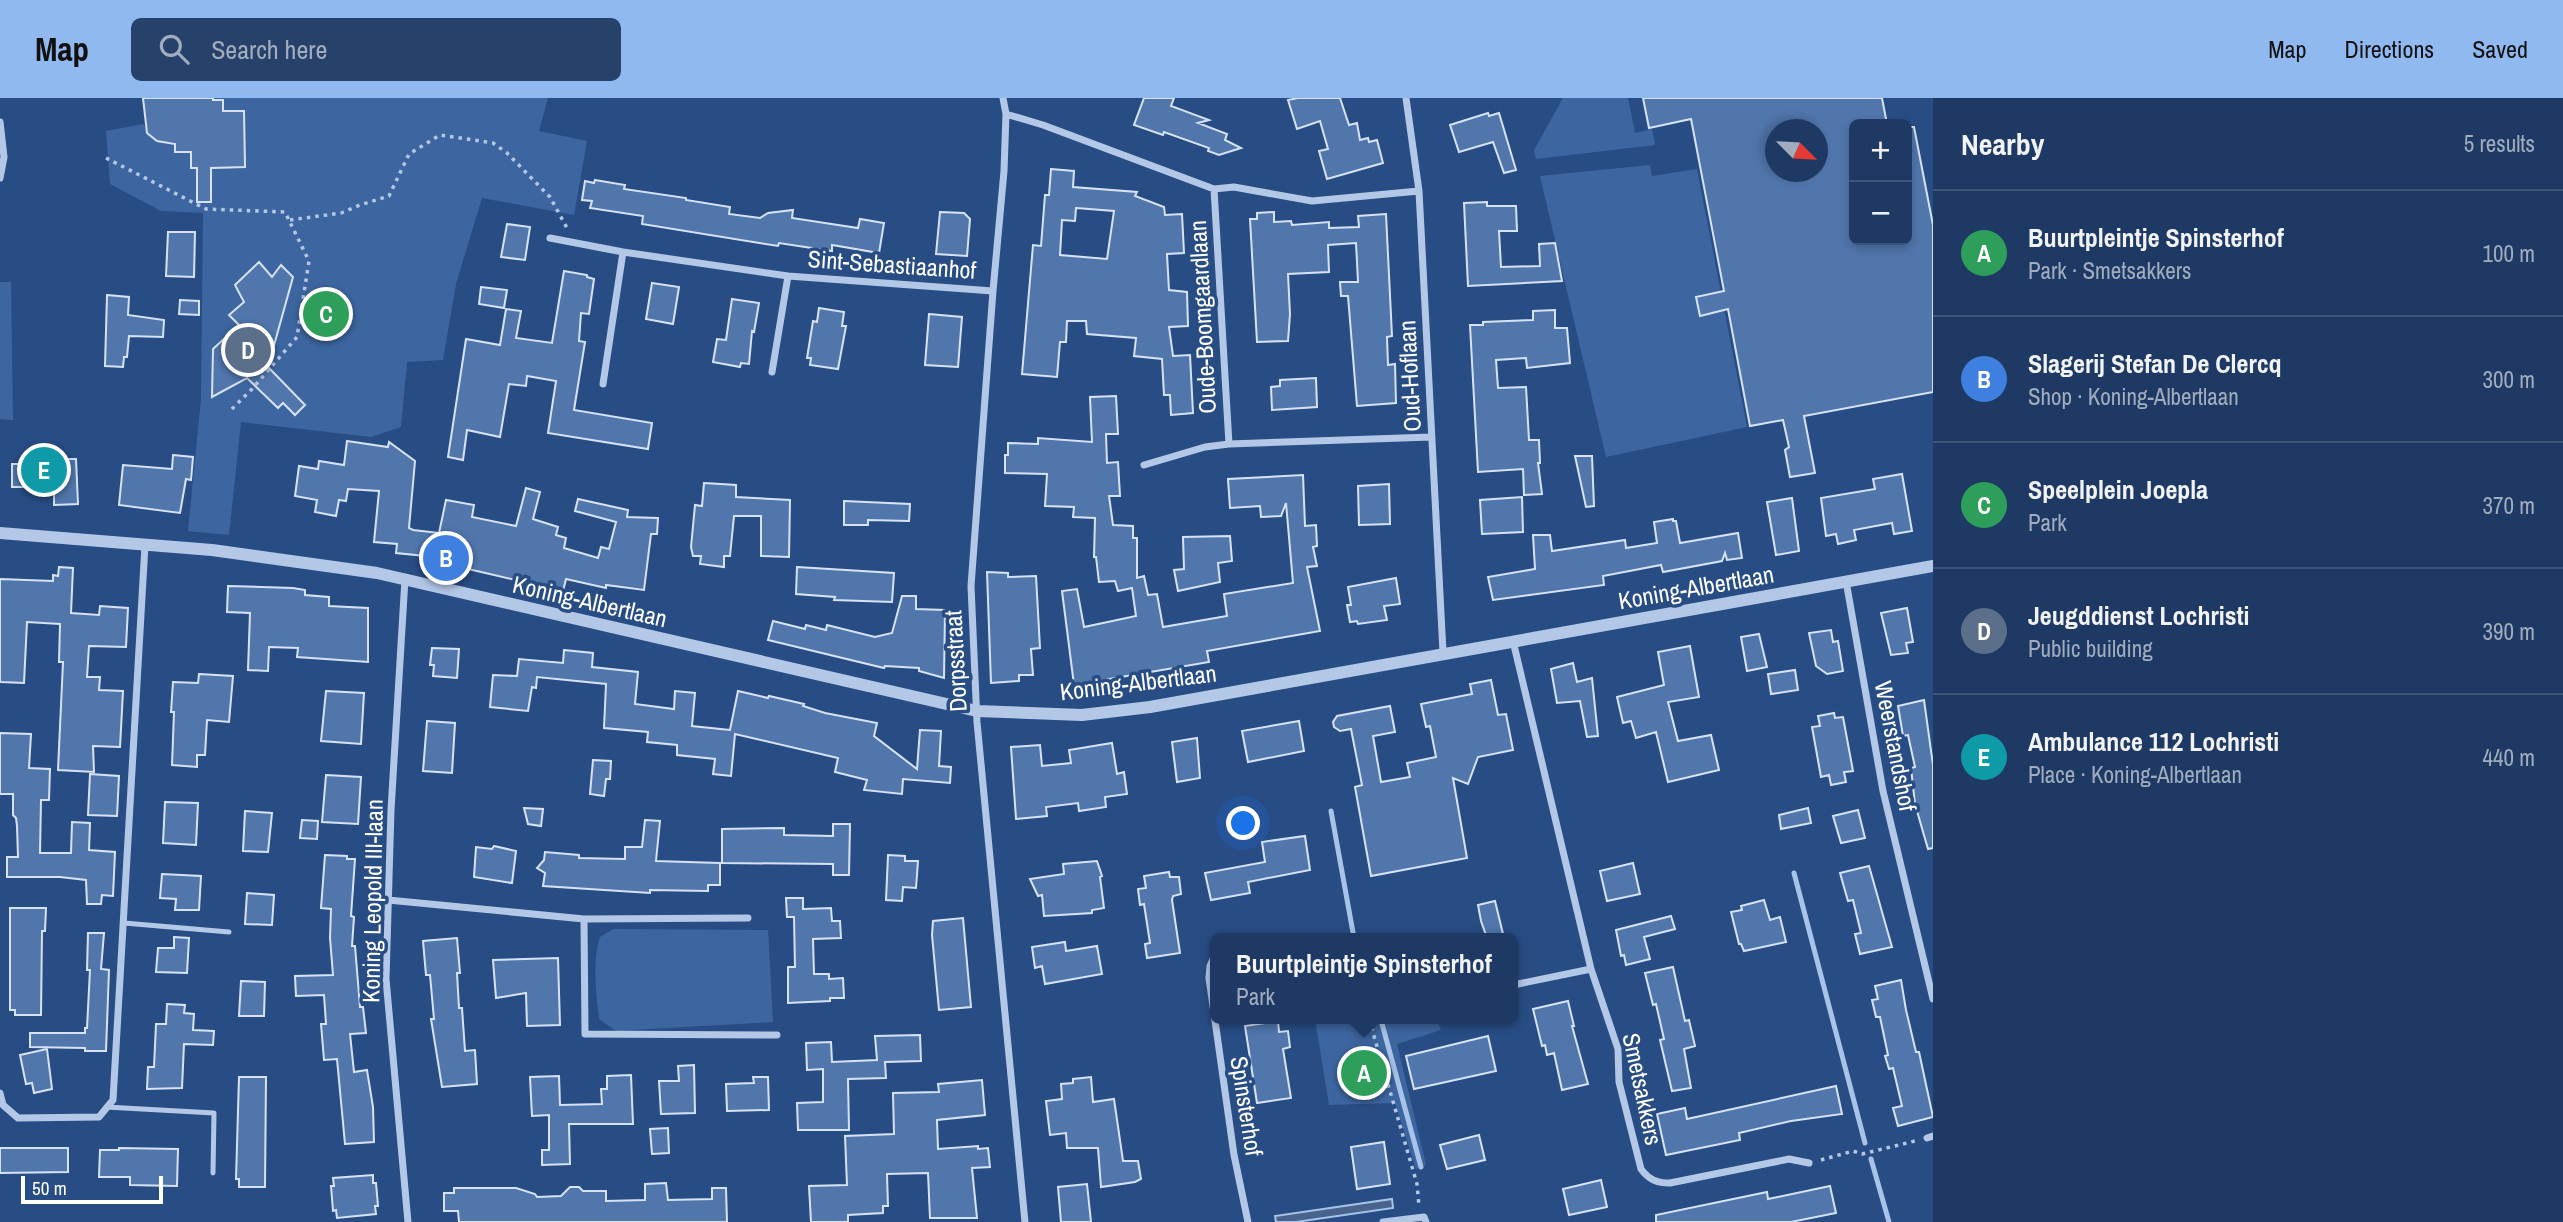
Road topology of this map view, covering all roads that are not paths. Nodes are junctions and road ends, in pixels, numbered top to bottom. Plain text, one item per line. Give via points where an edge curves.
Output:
1 (1003, 98) edge
2 (1406, 98) edge
3 (1006, 114) junction
4 (0, 122) edge
5 (1, 139) edge
6 (0, 178) edge
7 (1214, 189) junction
8 (1419, 191) junction
9 (550, 238) dead end
10 (623, 252) junction
11 (788, 276) junction
12 (993, 291) junction
13 (772, 372) dead end
14 (603, 384) dead end
15 (1431, 437) junction
16 (1228, 444) junction
17 (1144, 465) dead end
18 (0, 533) edge
19 (145, 545) junction
20 (1933, 566) edge
21 (405, 579) junction
22 (1846, 581) junction
23 (1513, 641) junction
24 (1443, 652) junction
25 (976, 711) junction
26 (388, 900) junction
27 (748, 918) dead end
28 (584, 919) junction
29 (124, 923) junction
30 (229, 932) dead end
31 (1210, 966) edge
32 (1591, 969) junction
33 (1518, 984) edge
34 (1210, 985) edge
35 (1933, 999) edge
36 (1215, 1024) edge
37 (777, 1035) dead end
38 (0, 1093) edge
39 (106, 1107) junction
40 (1809, 1163) road end
41 (213, 1173) dead end
42 (1423, 1220) edge
43 (408, 1222) edge
44 (1025, 1222) edge
45 (1248, 1222) edge
46 (1383, 1222) edge

1 - 3 street, Dorpsstraat
2 - 8 street, Oud-Hoflaan
3 - 7 street, Oude-Boomgaardlaan
3 - 12 street, Dorpsstraat
4 - 5 street
5 - 6 street
7 - 8 street, Oude-Boomgaardlaan via 1234,187 1312,201
7 - 16 street, Oude-Boomgaardlaan
8 - 15 street, Oud-Hoflaan
9 - 10 street, Sint-Sebastiaanhof
10 - 11 street, Sint-Sebastiaanhof
10 - 14 street
11 - 12 street, Sint-Sebastiaanhof
11 - 13 street, Sint-Sebastiaanhof
12 - 25 street, Dorpsstraat via 971,586
15 - 16 street, Oude-Boomgaardlaan
15 - 24 street, Oud-Hoflaan
16 - 17 street, Oude-Boomgaardlaan
18 - 19 street, Koning-Albertlaan
19 - 21 street, Koning-Albertlaan via 212,550
19 - 29 street
20 - 22 street, Koning-Albertlaan
21 - 25 street, Koning-Albertlaan
21 - 26 street, Koning Leopold III-laan
22 - 23 street, Koning-Albertlaan
22 - 35 street, Weerstandshof via 1883,791
23 - 24 street, Koning-Albertlaan
23 - 32 street, Smetsakkers
24 - 25 street, Koning-Albertlaan via 1083,715
25 - 44 street, Dorpsstraat
26 - 28 street
26 - 43 street, Koning Leopold III-laan via 386,979
27 - 28 street
28 - 37 street via 585,1034
29 - 30 lane
29 - 39 street via 113,1100
31 - 34 street, Spinsterhof
32 - 33 street
32 - 40 street, Smetsakkers via 1618,1049 1619,1082 1647,1178 1670,1183 1789,1159
36 - 45 street, Spinsterhof
38 - 39 street via 2,1105 18,1118 99,1117
39 - 41 lane via 214,1113
42 - 46 street

